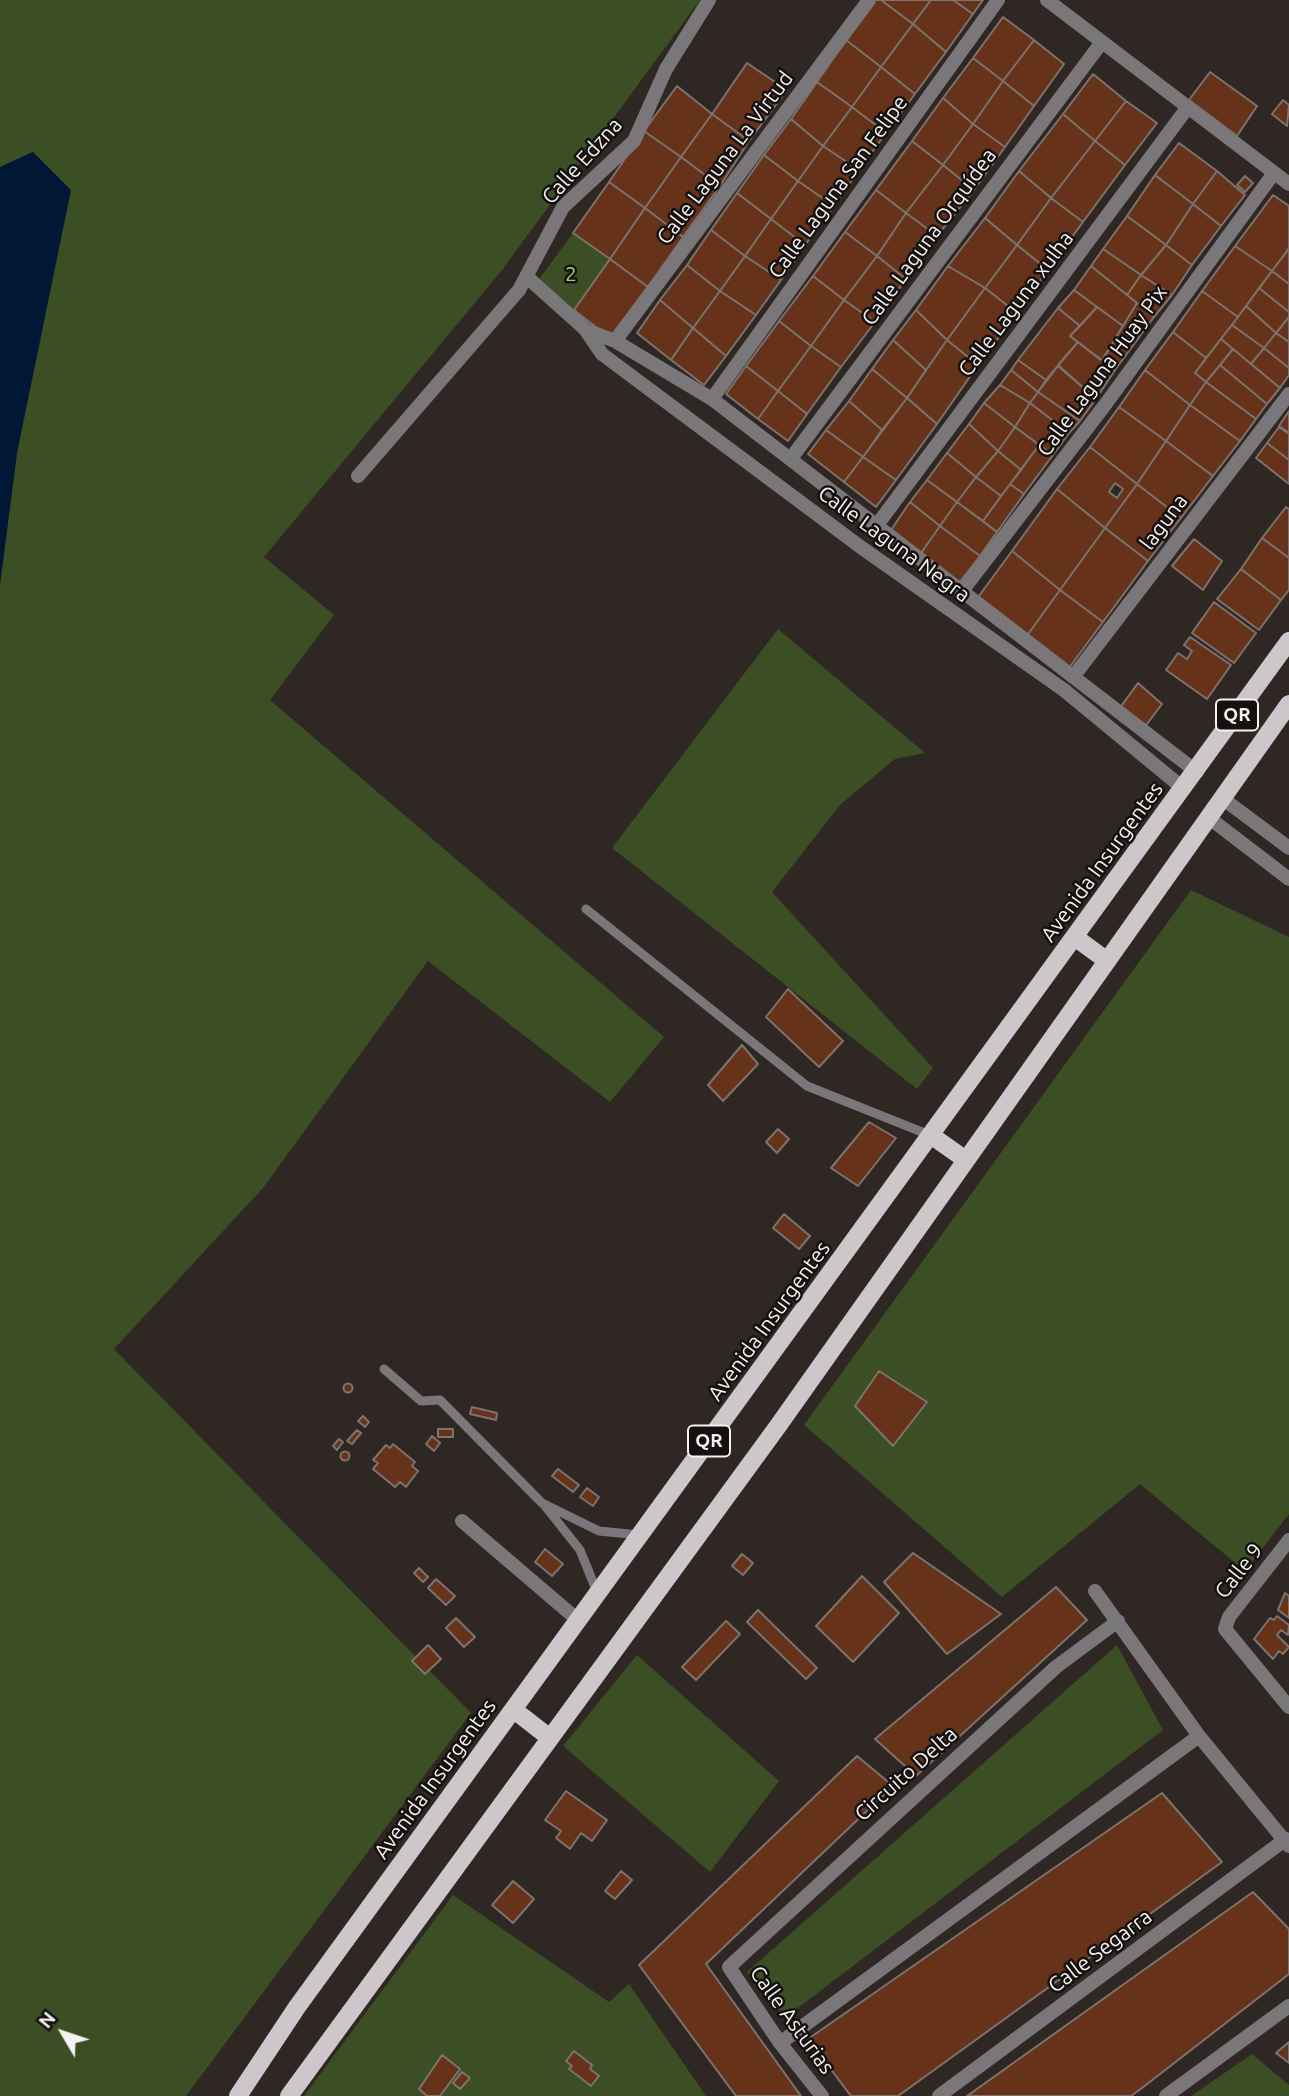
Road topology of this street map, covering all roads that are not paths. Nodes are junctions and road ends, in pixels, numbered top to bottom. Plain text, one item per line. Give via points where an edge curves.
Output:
1 (709, 0) edge
2 (869, 0) edge
3 (998, 0) edge
4 (1047, 0) edge
5 (1102, 42) junction
6 (1188, 107) junction
7 (1274, 173) junction
8 (1289, 184) edge
9 (527, 278) junction
10 (585, 329) junction
11 (615, 341) junction
12 (1289, 394) edge
13 (712, 399) junction
14 (792, 457) junction
15 (358, 476) dead end
16 (877, 526) junction
17 (961, 591) junction
18 (1289, 641) edge
19 (1073, 677) junction
20 (1289, 704) edge
21 (1196, 772) junction
22 (1184, 789) junction
23 (1222, 798) junction
24 (1208, 817) junction
25 (1289, 848) edge
26 (1289, 879) edge
27 (586, 909) dead end
28 (1076, 938) junction
29 (1106, 960) junction
30 (932, 1136) junction
31 (966, 1160) junction
32 (384, 1369) dead end
33 (542, 1503) junction
34 (462, 1521) dead end
35 (641, 1535) junction
36 (1289, 1540) edge
37 (1095, 1591) dead end
38 (598, 1594) junction
39 (579, 1621) junction
40 (1118, 1621) junction
41 (1289, 1707) edge
42 (514, 1710) junction
43 (1199, 1736) junction
44 (550, 1738) junction
45 (1287, 1843) edge
46 (729, 1967) joint
47 (1289, 2006) edge
48 (780, 2043) junction
49 (238, 2096) edge
50 (289, 2096) edge
51 (822, 2096) edge
52 (939, 2096) edge
53 (1166, 2096) edge

1 - 9 street, Calle Edzna via 666,69 634,141 563,207
2 - 11 street, Calle Laguna La Virtud
3 - 13 street, Calle Laguna San Felipe
4 - 5 street
5 - 6 street
5 - 14 street, Calle Laguna Orquídea
6 - 7 street
6 - 16 street, Calle Laguna xulha
7 - 8 street
7 - 17 street, Calle Laguna Huay Pix via 1105,405
9 - 10 street, Calle Laguna Negra
9 - 15 street, Calle Edzna
10 - 11 street, Calle Laguna Negra
10 - 22 street, Calle Laguna Negra via 601,354 862,548 1064,690
11 - 13 street, Calle Laguna Negra
12 - 19 street, laguna
13 - 14 street, Calle Laguna Negra
14 - 16 street, Calle Laguna Negra
16 - 17 street, Calle Laguna Negra
17 - 19 street, Calle Laguna Negra
18 - 21 main road, Avenida Insurgentes / QR
19 - 21 street, Calle Laguna Negra
20 - 23 main road, QR
21 - 22 main road, Avenida Insurgentes / QR
22 - 28 main road, Avenida Insurgentes / QR
23 - 24 main road, QR
23 - 25 street
24 - 26 street
24 - 29 main road, QR
27 - 30 lane via 807,1086
28 - 29 main road
28 - 30 main road, Avenida Insurgentes / QR
29 - 31 main road, QR
30 - 31 main road
30 - 35 main road, Avenida Insurgentes / QR
31 - 44 main road, QR
32 - 33 lane via 421,1401 440,1400
33 - 35 lane via 599,1531
33 - 38 lane via 580,1550
34 - 39 street
35 - 38 main road, Avenida Insurgentes / QR
36 - 41 street, Calle 9 via 1229,1617 1225,1629
37 - 40 street
38 - 39 main road, Avenida Insurgentes / QR
39 - 42 main road, Avenida Insurgentes / QR
40 - 43 street
40 - 46 street, Circuito Delta via 1056,1667
42 - 44 main road
42 - 49 main road, Avenida Insurgentes / QR via 297,2007
43 - 45 street
43 - 48 street
44 - 50 main road, QR
45 - 52 street, Calle Segarra
46 - 48 street, Calle Asturias
47 - 53 street
48 - 51 street, Calle Asturias

